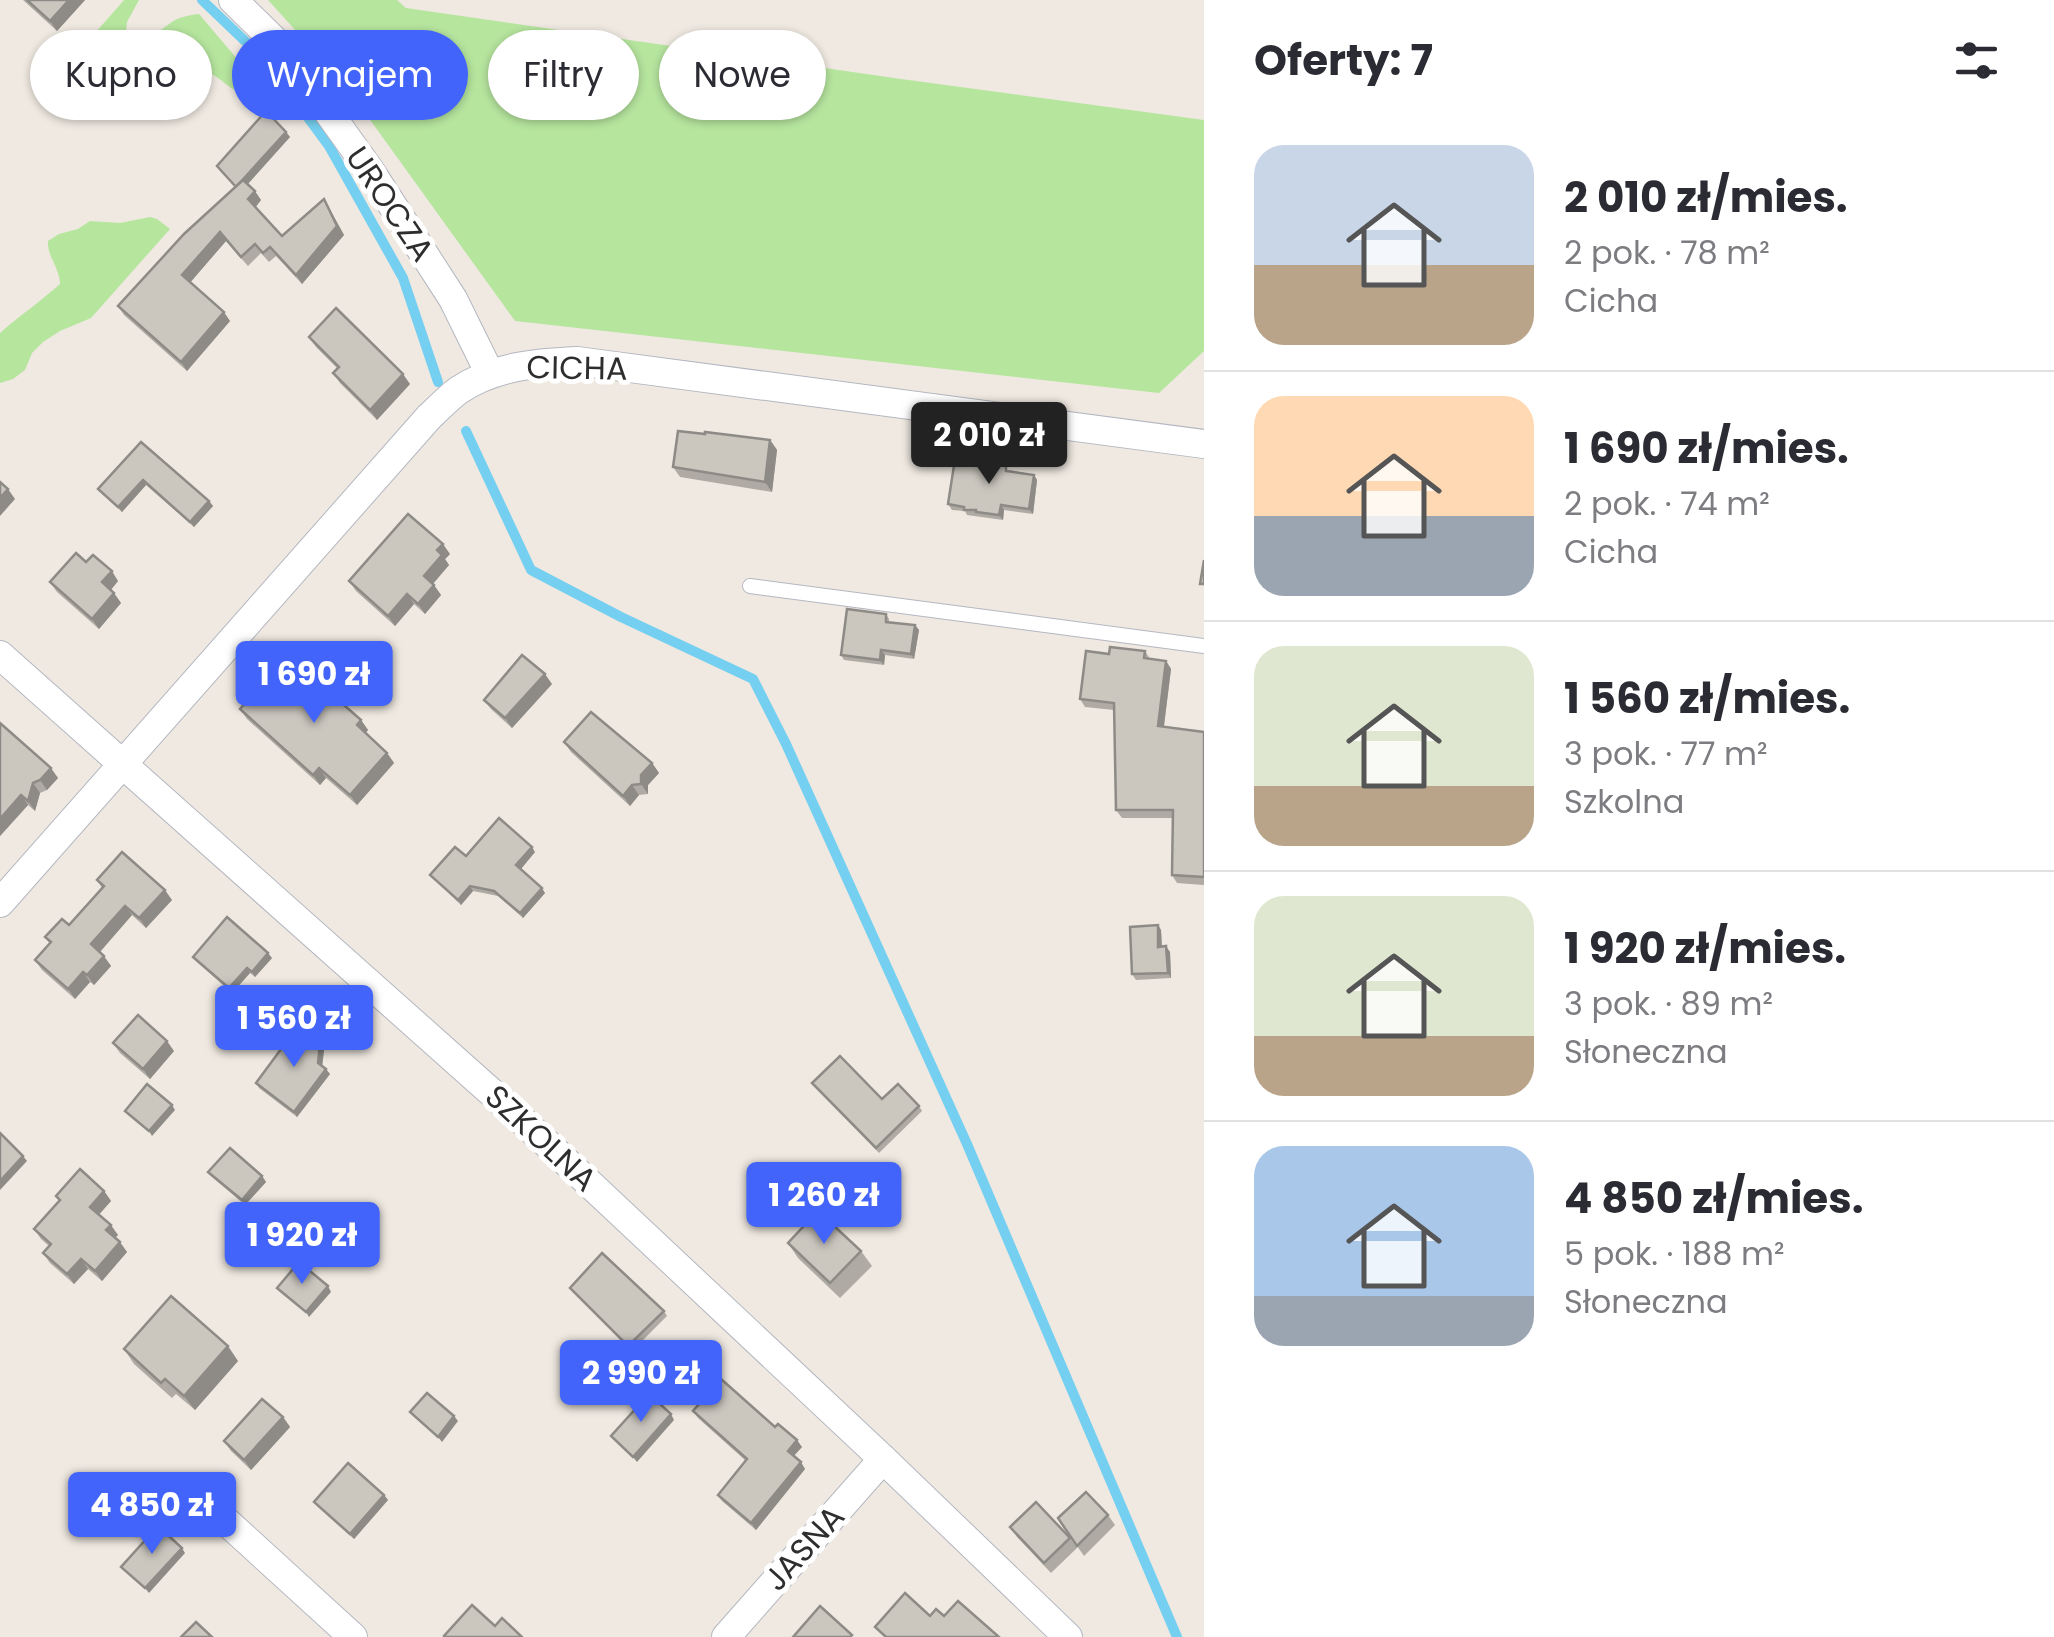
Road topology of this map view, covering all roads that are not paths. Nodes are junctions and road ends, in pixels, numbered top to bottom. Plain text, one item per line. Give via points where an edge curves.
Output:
1 (233, 0) edge
2 (490, 374) junction
3 (1204, 444) edge
4 (750, 586) dead end
5 (1204, 646) edge
6 (0, 655) edge
7 (124, 763) junction
8 (0, 902) edge
9 (883, 1460) junction
10 (194, 1492) dead end
11 (353, 1637) edge
12 (726, 1637) edge
13 (1068, 1637) edge

1 - 2 street, UROCZA via 283,49 368,169 452,299
2 - 3 street, CICHA via 577,361
2 - 7 street, CICHA via 458,390 429,417
4 - 5 lane
6 - 7 street, SZKOLNA
7 - 8 street, CICHA
7 - 9 street, SZKOLNA via 509,1108
9 - 12 street, JASNA
9 - 13 street, SZKOLNA
10 - 11 street

